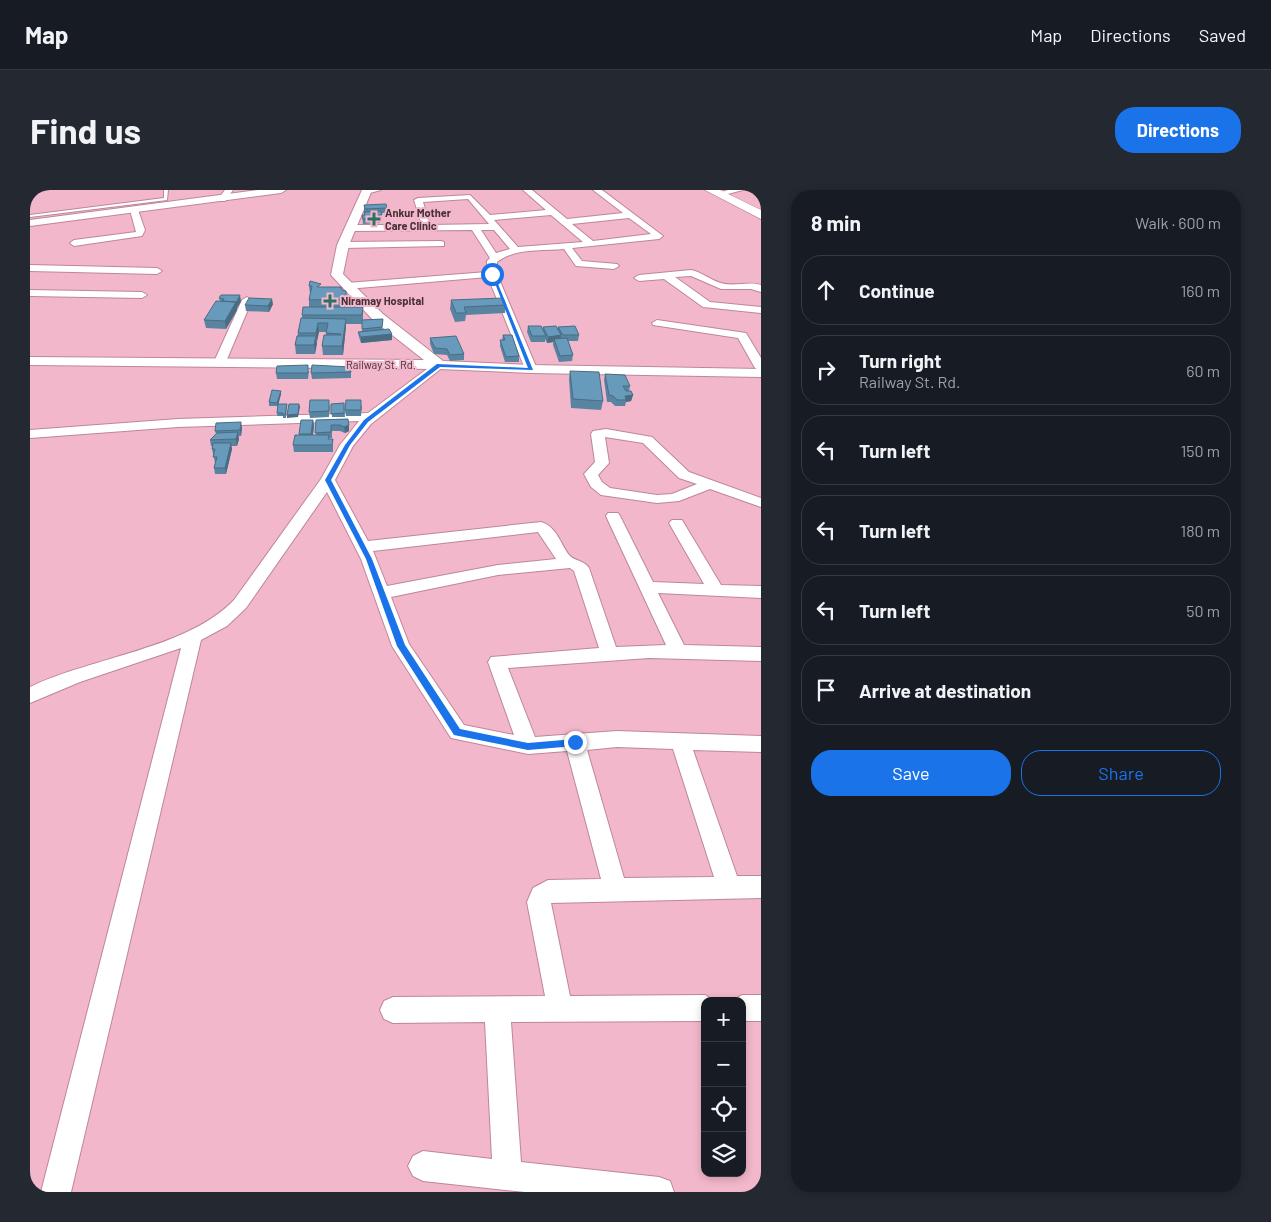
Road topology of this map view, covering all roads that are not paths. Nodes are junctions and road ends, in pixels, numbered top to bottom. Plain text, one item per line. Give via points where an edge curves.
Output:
1 (166, 190) edge
2 (229, 190) edge
3 (281, 190) edge
4 (527, 190) edge
5 (597, 190) edge
6 (739, 190) edge
7 (370, 191) edge
8 (715, 192) edge
9 (467, 194) edge
10 (222, 199) junction
11 (134, 210) junction
12 (553, 212) junction
13 (413, 215) dead end
14 (423, 215) junction
15 (631, 215) junction
16 (761, 215) edge
17 (30, 216) edge
18 (487, 218) junction
19 (357, 220) junction
20 (564, 222) junction
21 (30, 223) edge
22 (475, 227) junction
23 (495, 227) junction
24 (432, 228) junction
25 (74, 243) dead end
26 (441, 244) junction
27 (592, 244) junction
28 (343, 245) junction
29 (566, 246) junction
30 (516, 250) junction
31 (444, 256) dead end
32 (495, 258) junction
33 (614, 266) dead end
34 (30, 268) edge
35 (157, 271) dead end
36 (492, 274) junction
37 (665, 275) junction
38 (639, 278) dead end
39 (347, 286) junction
40 (761, 289) edge
41 (30, 293) edge
42 (142, 295) dead end
43 (247, 300) edge
44 (761, 310) edge
45 (657, 323) dead end
46 (30, 361) edge
47 (220, 364) junction
48 (439, 365) junction
49 (761, 368) edge
50 (531, 369) junction
51 (761, 373) edge
52 (371, 417) junction
53 (30, 434) edge
54 (328, 480) junction
55 (708, 485) junction
56 (761, 503) edge
57 (613, 516) dead end
58 (677, 523) dead end
59 (363, 547) junction
60 (566, 562) junction
61 (647, 587) junction
62 (716, 590) junction
63 (761, 592) edge
64 (382, 593) junction
65 (193, 637) junction
66 (678, 652) junction
67 (610, 654) junction
68 (761, 654) edge
69 (30, 696) edge
70 (680, 741) junction
71 (575, 742) junction
72 (761, 744) edge
73 (528, 746) junction
74 (761, 887) edge
75 (729, 888) junction
76 (616, 890) junction
77 (701, 1008) edge
78 (746, 1008) edge
79 (761, 1008) edge
80 (497, 1009) junction
81 (560, 1009) junction
82 (393, 1010) dead end
83 (423, 1166) dead end
84 (507, 1175) junction
85 (56, 1192) edge
86 (659, 1192) edge

1 - 17 lane via 166,199 161,200
2 - 10 street
3 - 10 street
4 - 12 street
5 - 15 street
6 - 8 street
7 - 19 street
8 - 16 main road
9 - 14 street via 418,200
9 - 18 street
10 - 11 street
11 - 21 street
11 - 25 street via 141,230 139,234
12 - 18 street
12 - 20 street
13 - 14 street
14 - 24 street
15 - 20 street
15 - 27 street via 659,236
18 - 23 street
19 - 24 street
19 - 28 street
20 - 27 street
22 - 23 street
22 - 24 street
22 - 32 street
23 - 30 street
24 - 26 street
26 - 28 street
26 - 31 street
27 - 29 street
28 - 39 street via 337,276
29 - 30 street
29 - 33 street via 579,264
30 - 32 street
32 - 36 street
34 - 35 street
36 - 39 street
36 - 50 street
37 - 38 street
37 - 40 street via 695,273 721,286 751,285
37 - 44 street via 707,305
39 - 48 street via 378,317
41 - 42 street
43 - 47 street
45 - 49 street via 748,336
46 - 47 street, Railway St. Rd.
47 - 48 street, Railway St. Rd.
48 - 50 street, Railway St. Rd.
48 - 52 street
50 - 51 street, Railway St. Rd.
52 - 53 street via 178,423
52 - 54 street via 348,445
54 - 59 street
54 - 65 street via 233,612
55 - 55 street via 684,475 647,440 598,434 602,463 592,474 596,484 606,492 663,500
55 - 56 street
57 - 61 street
58 - 62 street
59 - 60 street via 537,527 547,531
59 - 64 street
60 - 64 street via 498,570
60 - 67 street via 581,568
61 - 62 street
61 - 66 street
62 - 63 street
64 - 73 street via 401,646 458,732
65 - 69 street via 68,679
65 - 85 street
66 - 67 street
66 - 68 street
67 - 73 street via 497,662
70 - 71 street via 617,739
70 - 72 street
70 - 75 street
71 - 73 street
71 - 76 street
74 - 75 street
75 - 76 street
76 - 81 street via 554,890 541,896
77 - 81 street
78 - 79 street
80 - 81 street
80 - 82 street
80 - 84 street
83 - 84 street
84 - 86 street

